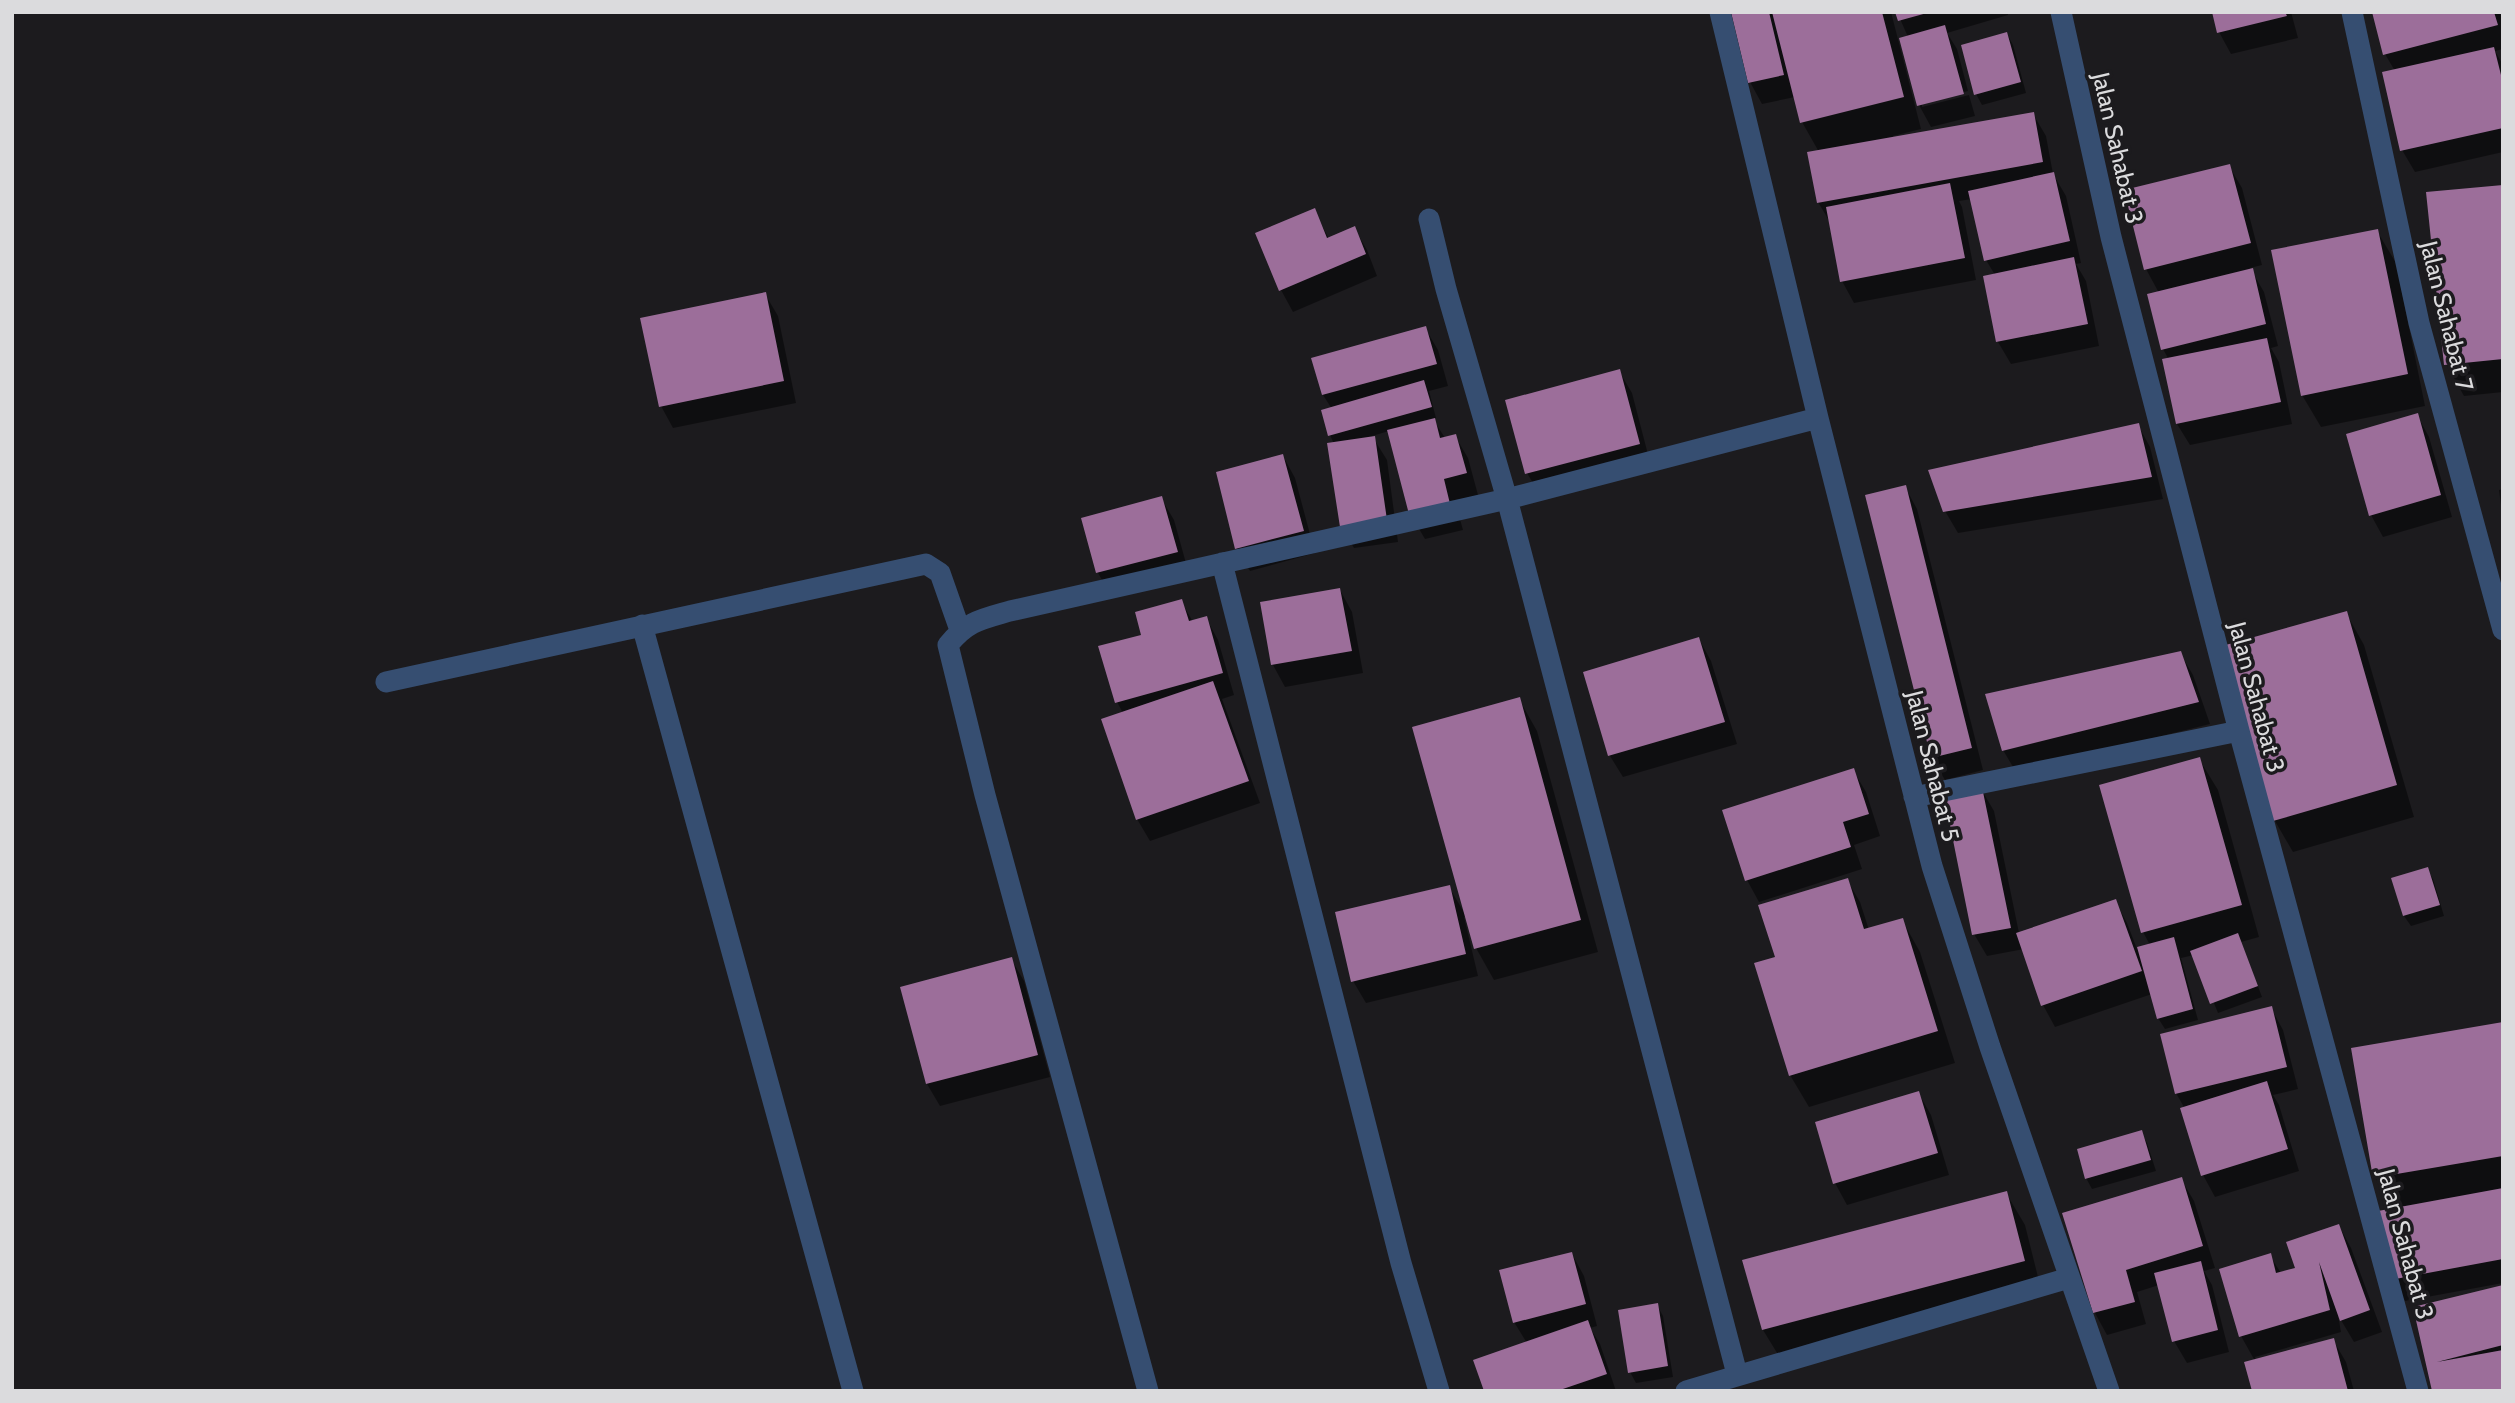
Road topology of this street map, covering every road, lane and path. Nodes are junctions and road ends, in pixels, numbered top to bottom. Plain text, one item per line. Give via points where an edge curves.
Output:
1 (1720, 12) edge
2 (2061, 12) edge
3 (2352, 12) edge
4 (1429, 219) dead end
5 (1818, 418) junction
6 (1507, 499) junction
7 (1222, 564) junction
8 (642, 625) junction
9 (960, 630) junction
10 (2503, 630) edge
11 (386, 682) dead end
12 (2239, 731) junction
13 (1914, 797) junction
14 (2069, 1278) junction
15 (1737, 1374) junction
16 (853, 1391) edge
17 (1148, 1391) edge
18 (1439, 1391) edge
19 (1686, 1391) edge
20 (2109, 1391) edge
21 (2418, 1391) edge

1 - 5 street, Jalan Sahabat 5
2 - 12 street, Jalan Sahabat 3 via 2111,237
3 - 10 street, Jalan Sahabat 7 via 2418,323
4 - 6 street
5 - 6 street
5 - 13 street, Jalan Sahabat 5
6 - 7 street
6 - 15 street
7 - 9 street via 1010,611
7 - 18 street
8 - 9 street via 926,564 944,581
8 - 11 street
8 - 16 street
9 - 17 street via 948,645 952,665
12 - 13 street
12 - 21 street, Jalan Sahabat 3
13 - 14 street, Jalan Sahabat 5 via 1990,1047
14 - 15 street
14 - 20 street, Jalan Sahabat 5
15 - 19 street

